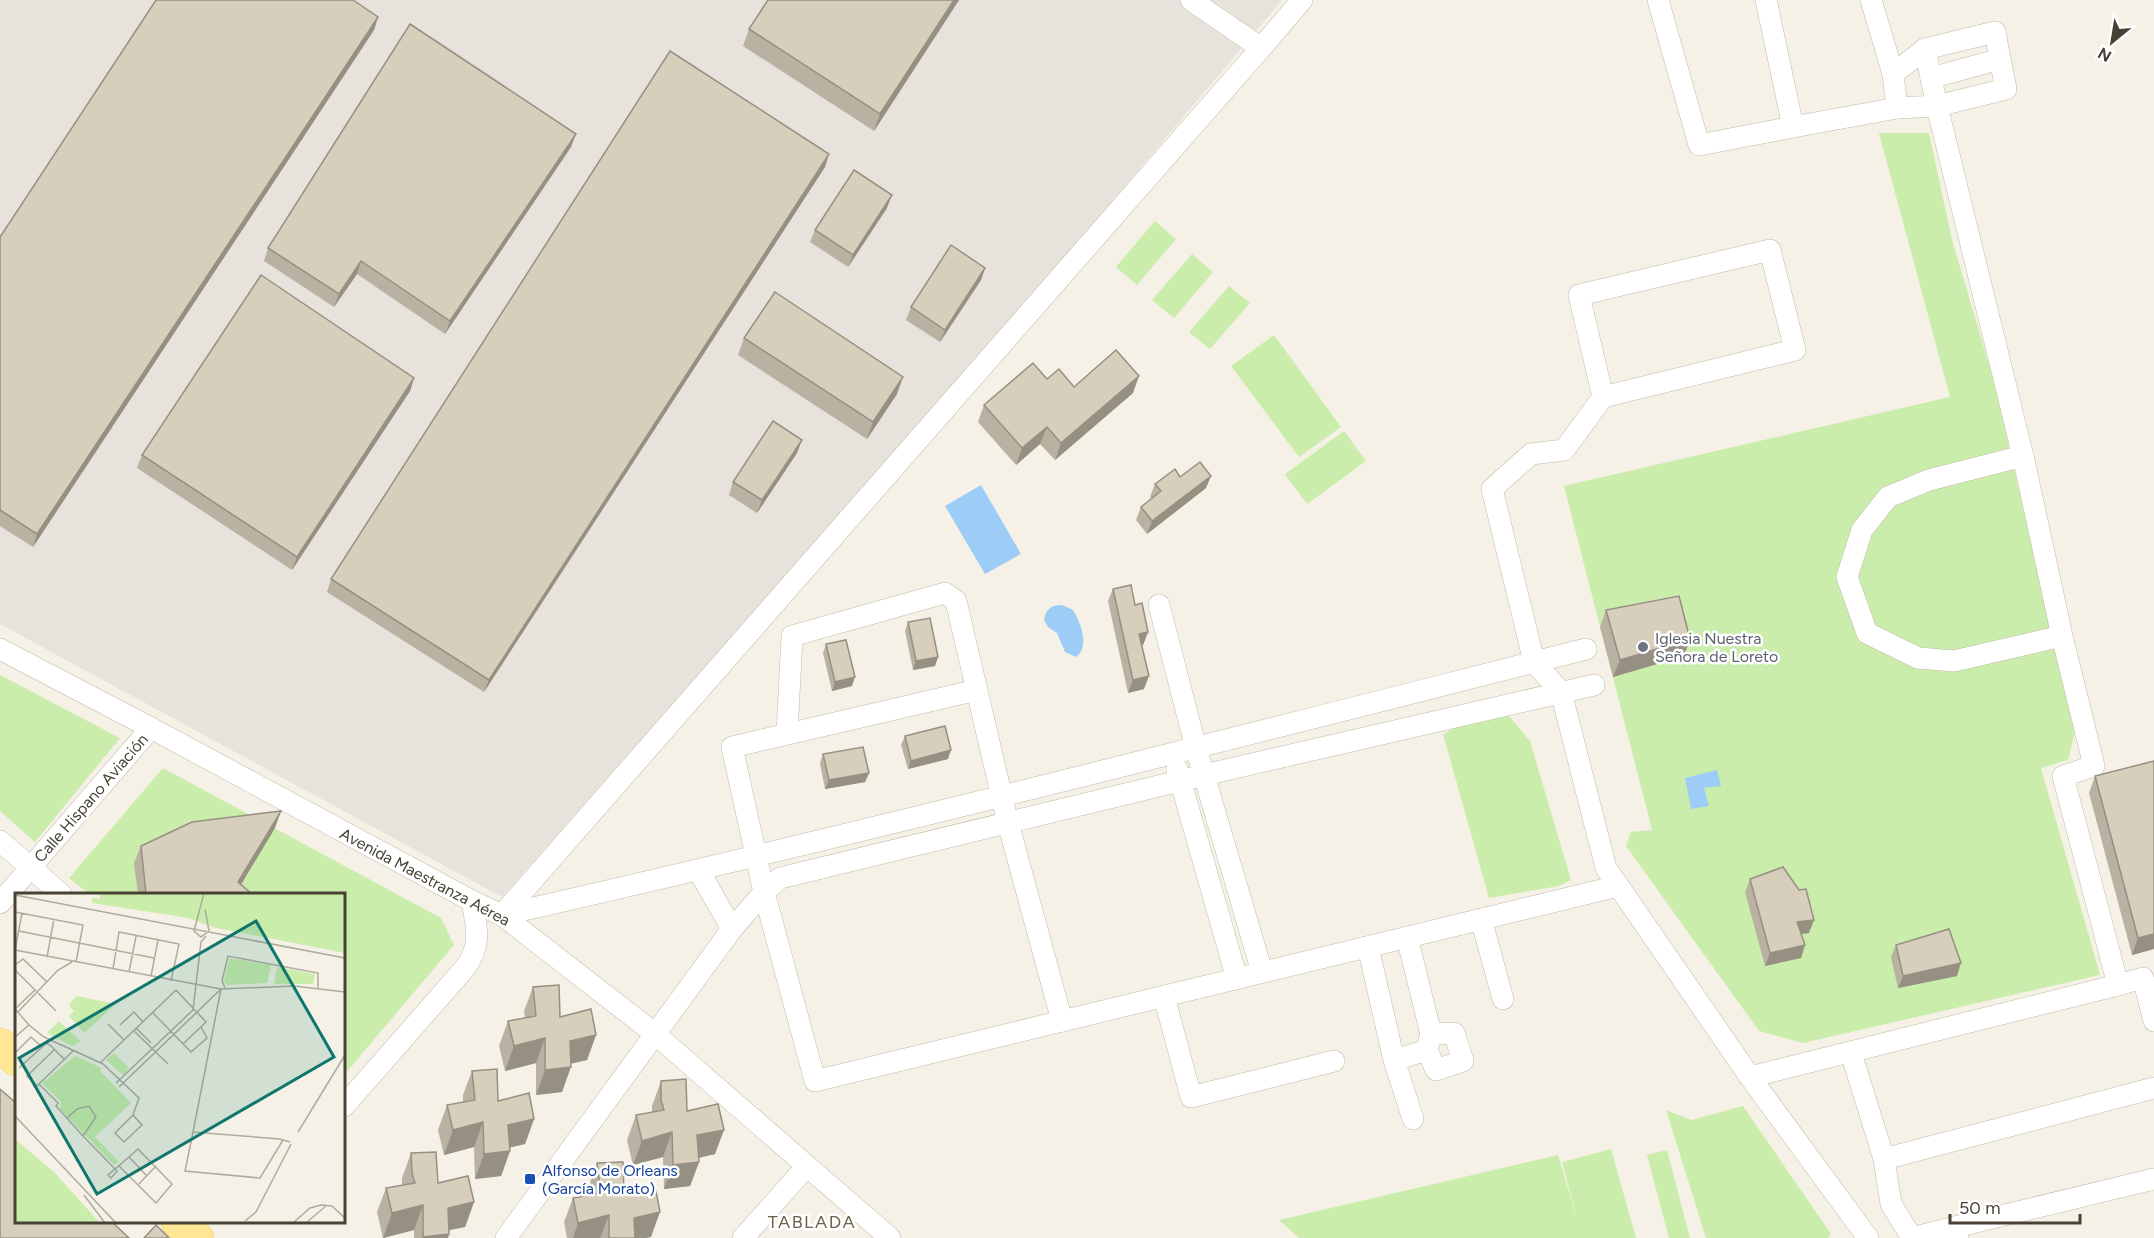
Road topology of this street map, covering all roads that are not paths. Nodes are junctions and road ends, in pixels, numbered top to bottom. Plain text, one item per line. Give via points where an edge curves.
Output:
1 (1191, 0) edge
2 (1302, 0) edge
3 (1658, 0) edge
4 (1766, 0) edge
5 (1871, 0) edge
6 (1261, 48) junction
7 (1925, 50) junction
8 (2000, 59) junction
9 (1893, 74) junction
10 (1931, 78) junction
11 (1937, 106) junction
12 (1897, 108) junction
13 (1793, 127) junction
14 (1603, 397) junction
15 (2023, 456) junction
16 (1159, 605) dead end
17 (2062, 636) junction
18 (0, 649) edge
19 (1586, 649) dead end
20 (1534, 662) junction
21 (1594, 685) dead end
22 (977, 690) junction
23 (1561, 692) junction
24 (151, 728) junction
25 (787, 734) junction
26 (1196, 748) junction
27 (1172, 754) junction
28 (1204, 775) junction
29 (1181, 781) junction
30 (1003, 796) junction
31 (1008, 823) junction
32 (0, 841) edge
33 (756, 857) junction
34 (31, 868) junction
35 (699, 871) junction
36 (1618, 886) junction
37 (764, 892) junction
38 (60, 893) edge
39 (472, 901) junction
40 (0, 903) edge
41 (502, 915) junction
42 (1481, 919) junction
43 (732, 929) junction
44 (1407, 937) junction
45 (1368, 947) junction
46 (1262, 972) junction
47 (1237, 979) junction
48 (2118, 985) junction
49 (1164, 996) junction
50 (1503, 999) dead end
51 (1062, 1021) junction
52 (2154, 1021) edge
53 (654, 1033) junction
54 (0, 1045) edge
55 (1851, 1053) junction
56 (15, 1058) edge
57 (1394, 1060) junction
58 (1334, 1061) dead end
59 (0, 1068) edge
60 (1750, 1077) junction
61 (15, 1081) edge
62 (2154, 1088) edge
63 (345, 1105) edge
64 (1413, 1119) dead end
65 (1884, 1159) junction
66 (807, 1166) junction
67 (2154, 1179) edge
68 (180, 1223) edge
69 (205, 1223) edge
70 (1957, 1232) edge
71 (197, 1238) edge
72 (222, 1238) edge
73 (506, 1238) edge
74 (743, 1238) edge
75 (890, 1238) edge
76 (1868, 1238) edge

1 - 6 street
2 - 6 street
3 - 13 street via 1700,145
4 - 13 street
5 - 9 street
6 - 41 street
7 - 8 street via 1995,32
7 - 9 street
7 - 10 street
8 - 10 street
8 - 11 street via 2006,89
9 - 12 street
10 - 11 street
11 - 12 street
11 - 15 street
12 - 13 street
14 - 14 street via 1795,350 1770,250 1579,295
14 - 20 street via 1564,450 1531,454 1492,489
15 - 17 street
15 - 17 street via 1929,480 1888,497 1862,530 1847,577 1867,633 1918,658 1954,661
16 - 26 street
17 - 48 street via 2094,766 2063,776
18 - 24 street, Avenida Maestranza Aérea
19 - 20 street
20 - 23 street
20 - 26 street
21 - 23 street
22 - 25 street
22 - 25 street via 956,601 945,593 792,636
22 - 30 street
23 - 28 street
23 - 36 street via 1606,868
24 - 34 street, Calle Hispano Aviación
24 - 39 street, Avenida Maestranza Aérea
25 - 33 street via 732,747
26 - 27 street
26 - 28 street
27 - 29 street
27 - 30 street
28 - 29 street
28 - 46 street
29 - 31 street
29 - 47 street
30 - 31 street
30 - 33 street
31 - 37 street via 780,878
31 - 51 street
32 - 34 street, Calle Hispano Aviación
33 - 35 street
33 - 37 street
34 - 38 street
34 - 40 street, Calle Hispano Aviación
35 - 41 street
35 - 43 street
36 - 42 street
36 - 60 street
37 - 43 street
37 - 51 street via 815,1081
39 - 41 street, Avenida Maestranza Aérea
39 - 63 street via 478,930 475,954
41 - 53 street, Avenida Maestranza Aérea
42 - 44 street
42 - 50 street
43 - 53 street
44 - 45 street
44 - 57 street via 1429,1042
45 - 46 street
45 - 57 street
46 - 47 street
47 - 49 street
48 - 52 street via 2143,978
48 - 55 street
49 - 51 street
49 - 58 street via 1191,1097
53 - 66 street, Avenida Maestranza Aérea
53 - 73 street
54 - 56 main road
55 - 60 street
55 - 65 street
57 - 64 street
59 - 61 main road
60 - 76 street
62 - 65 street
65 - 70 street via 1891,1204 1912,1238
66 - 74 street
66 - 75 street, Avenida Maestranza Aérea
67 - 70 street
68 - 71 main road
69 - 72 main road

